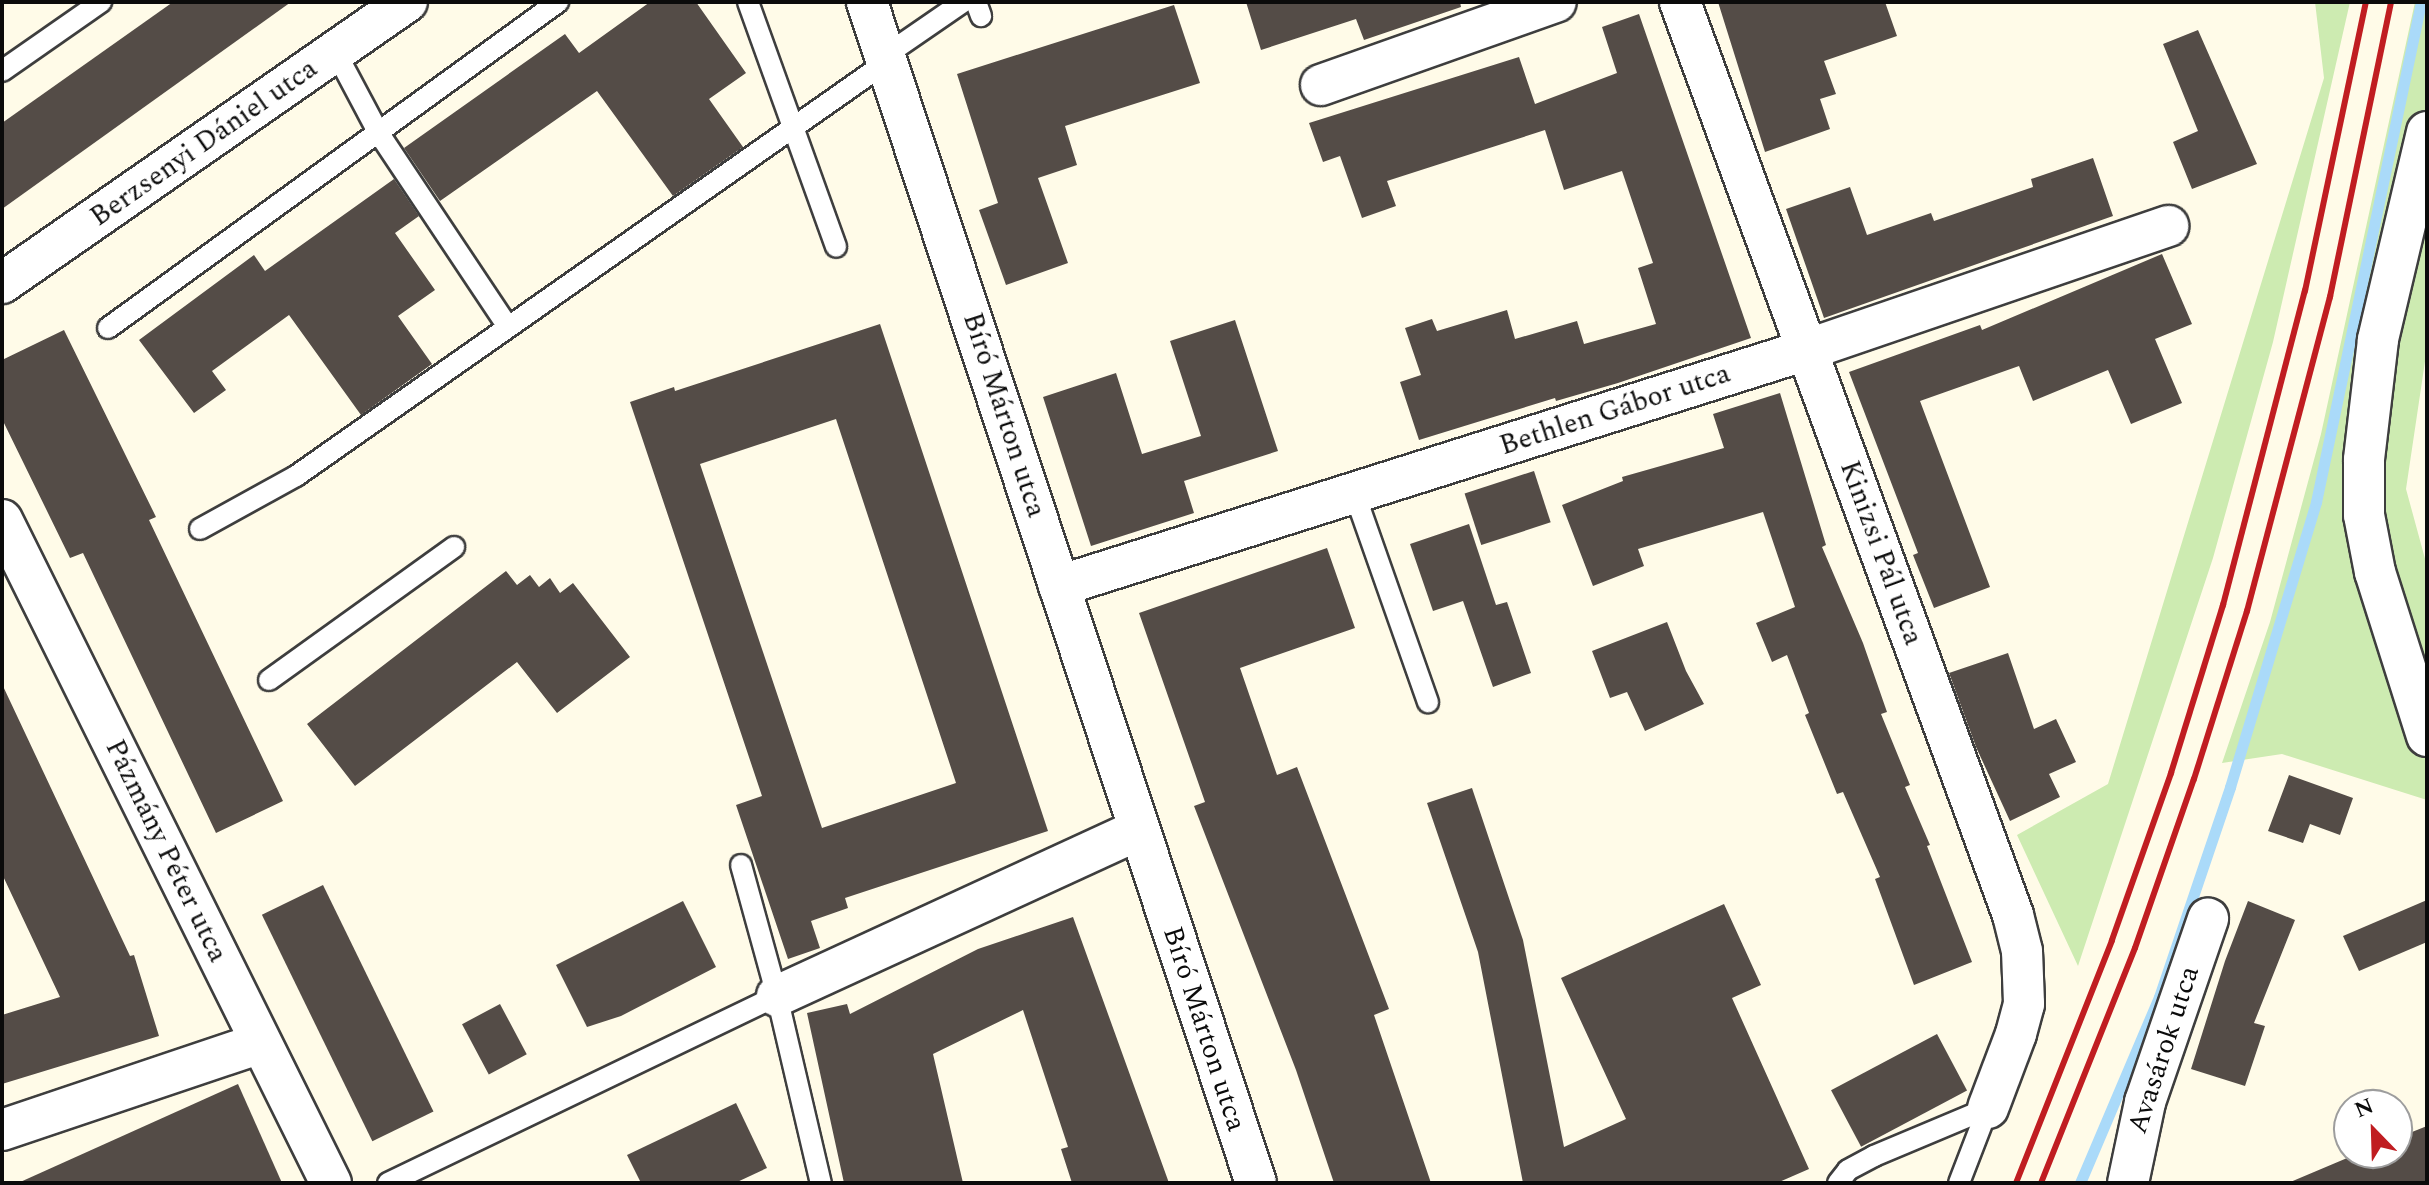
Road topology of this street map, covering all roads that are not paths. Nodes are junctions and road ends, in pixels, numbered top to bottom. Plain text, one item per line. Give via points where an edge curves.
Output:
1 (101, 2) edge
2 (407, 2) edge
3 (558, 2) edge
4 (748, 2) edge
5 (867, 2) edge
6 (963, 2) edge
7 (1556, 2) edge
8 (1680, 2) edge
9 (335, 51) junction
10 (887, 58) junction
11 (2, 71) edge
12 (1321, 85) dead end
13 (792, 126) junction
14 (378, 132) junction
15 (2427, 132) edge
16 (2168, 226) dead end
17 (836, 247) dead end
18 (2, 283) edge
19 (508, 327) junction
20 (108, 328) dead end
21 (1806, 350) junction
22 (1354, 492) junction
23 (2, 520) edge
24 (200, 529) dead end
25 (454, 547) dead end
26 (1059, 586) junction
27 (269, 680) dead end
28 (1428, 702) dead end
29 (2427, 736) edge
30 (1138, 830) junction
31 (741, 865) dead end
32 (2208, 919) dead end
33 (777, 996) junction
34 (261, 1043) junction
35 (1988, 1108) junction
36 (2, 1130) edge
37 (331, 1183) edge
38 (388, 1183) edge
39 (821, 1183) edge
40 (1256, 1183) edge
41 (1838, 1183) edge
42 (1959, 1183) edge
43 (2128, 1183) edge

1 - 11 lane
2 - 9 street, Berzsenyi Dániel utca
3 - 14 lane
4 - 13 lane
5 - 10 street, Bíró Márton utca
6 - 10 lane
7 - 12 street
8 - 21 street, Kinizsi Pál utca
9 - 14 lane
9 - 18 street, Berzsenyi Dániel utca
10 - 13 lane
10 - 26 street, Bíró Márton utca
13 - 17 lane
13 - 19 lane
14 - 19 lane
14 - 20 lane
15 - 29 street via 2378,340 2364,515 2375,572
16 - 21 street, Bethlen Gábor utca
19 - 24 lane via 296,476
21 - 22 street, Bethlen Gábor utca
21 - 35 street, Kinizsi Pál utca via 2001,872 2022,951 2024,1004
22 - 26 street, Bethlen Gábor utca
22 - 28 lane
23 - 34 street, Pázmány Péter utca
25 - 27 lane
26 - 30 street, Bíró Márton utca
30 - 33 street
30 - 40 street, Bíró Márton utca
31 - 33 lane
32 - 43 street, Avasárok utca via 2145,1102
33 - 38 lane
33 - 39 lane
34 - 36 street
34 - 37 street, Pázmány Péter utca
35 - 41 lane via 1874,1156 1848,1170
35 - 42 lane

